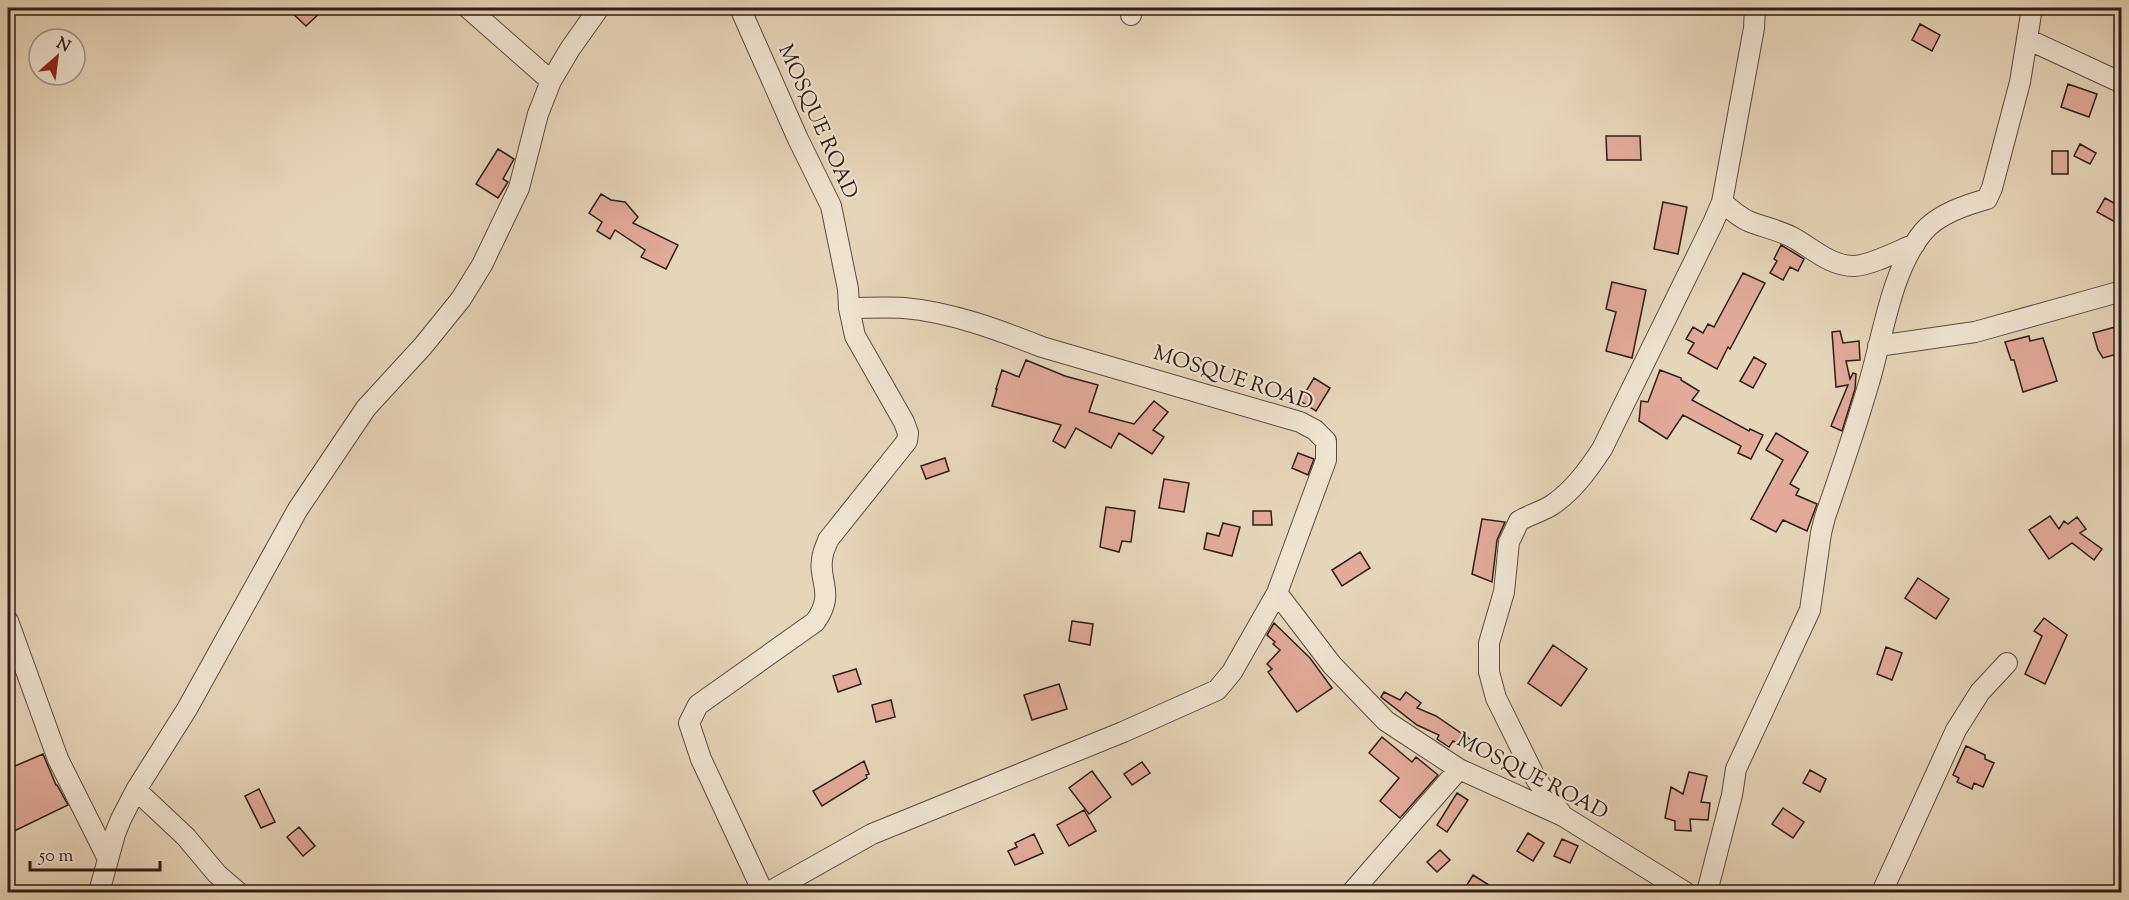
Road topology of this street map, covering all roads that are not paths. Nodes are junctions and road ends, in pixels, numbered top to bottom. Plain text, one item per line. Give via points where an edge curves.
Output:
1 (468, 8) edge
2 (599, 8) edge
3 (740, 8) edge
4 (1755, 8) edge
5 (2032, 8) edge
6 (2027, 39) junction
7 (551, 81) junction
8 (2121, 83) edge
9 (1722, 202) junction
10 (1915, 244) junction
11 (2121, 291) edge
12 (849, 308) junction
13 (1878, 346) junction
14 (1277, 593) junction
15 (8, 621) edge
16 (2007, 663) dead end
17 (1459, 769) junction
18 (136, 790) junction
19 (1563, 816) junction
20 (108, 859) junction
21 (99, 892) edge
22 (238, 892) edge
23 (763, 892) edge
24 (769, 892) edge
25 (1352, 892) edge
26 (1685, 892) edge
27 (1707, 892) edge
28 (1882, 892) edge

1 - 7 street
2 - 7 street
3 - 12 street, MOSQUE ROAD via 831,206
4 - 9 street
5 - 6 street
6 - 8 street
6 - 10 street via 2020,82 1987,199 1939,219 1923,231
7 - 18 street via 519,188 483,265 423,346 366,408 298,509 187,709
9 - 10 street via 1747,220 1791,237 1842,265 1870,262
9 - 19 street via 1602,449 1569,491 1551,506 1519,521 1509,542 1504,592 1489,643 1489,672 1496,698 1536,779
10 - 13 street via 1897,283
11 - 13 street via 1975,332
12 - 14 street, MOSQUE ROAD via 906,308 947,316 1316,430 1326,441 1326,460
12 - 23 street via 855,336 904,422 907,441 828,540 822,562 827,589 821,615 698,705 689,723 700,759
13 - 27 street via 1825,517 1810,610 1736,769
14 - 17 street, MOSQUE ROAD via 1332,666 1386,721
14 - 24 street via 1232,672 1217,690 872,834
15 - 20 street via 58,759
16 - 28 street via 1980,692 1956,730
17 - 19 street, MOSQUE ROAD
17 - 25 street
18 - 20 street
18 - 22 street
19 - 26 street, MOSQUE ROAD
20 - 21 street

